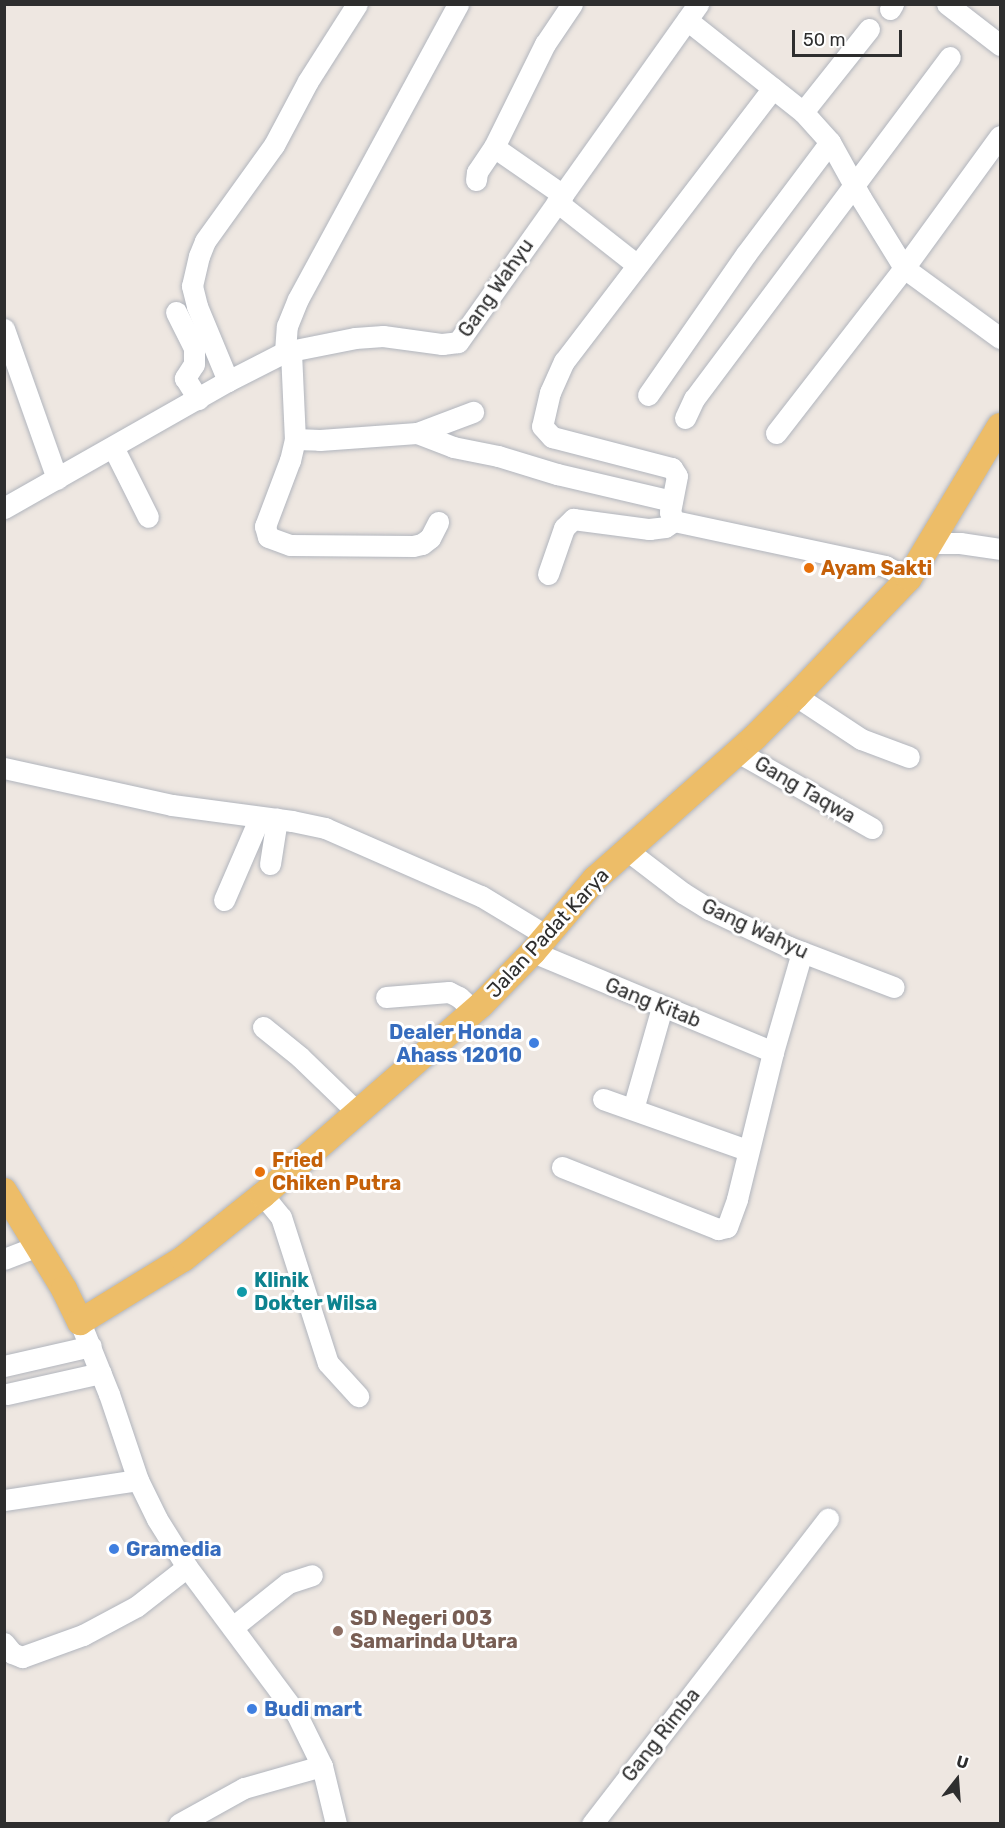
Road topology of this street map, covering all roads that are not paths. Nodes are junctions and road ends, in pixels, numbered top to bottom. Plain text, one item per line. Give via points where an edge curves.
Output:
1 (357, 4) edge
2 (458, 4) edge
3 (572, 4) edge
4 (947, 4) edge
5 (692, 12) edge
6 (869, 29) dead end
7 (1000, 45) edge
8 (950, 57) dead end
9 (773, 88) junction
10 (803, 112) junction
11 (1000, 136) edge
12 (830, 142) junction
13 (494, 147) junction
14 (476, 180) dead end
15 (855, 184) junction
16 (560, 198) junction
17 (637, 265) junction
18 (904, 268) junction
19 (176, 312) dead end
20 (4, 329) edge
21 (1000, 338) edge
22 (288, 352) junction
23 (228, 381) junction
24 (648, 395) dead end
25 (198, 399) junction
26 (473, 412) dead end
27 (686, 418) dead end
28 (1000, 426) edge
29 (417, 433) junction
30 (776, 434) dead end
31 (295, 438) junction
32 (113, 447) junction
33 (57, 479) junction
34 (4, 508) edge
35 (673, 511) junction
36 (148, 517) dead end
37 (438, 522) dead end
38 (932, 543) junction
39 (1000, 549) edge
40 (548, 574) dead end
41 (909, 578) junction
42 (796, 696) junction
43 (738, 752) junction
44 (909, 757) dead end
45 (4, 768) edge
46 (269, 818) junction
47 (872, 828) dead end
48 (628, 851) junction
49 (270, 864) dead end
50 (224, 900) dead end
51 (540, 944) junction
52 (802, 952) junction
53 (894, 987) dead end
54 (386, 997) dead end
55 (662, 1007) junction
56 (474, 1011) junction
57 (263, 1027) dead end
58 (772, 1052) junction
59 (603, 1098) dead end
60 (633, 1109) junction
61 (358, 1113) junction
62 (747, 1150) junction
63 (562, 1167) dead end
64 (4, 1191) edge
65 (263, 1195) junction
66 (36, 1247) junction
67 (4, 1260) edge
68 (80, 1322) junction
69 (91, 1346) junction
70 (4, 1366) edge
71 (101, 1373) junction
72 (7, 1394) dead end
73 (358, 1396) dead end
74 (138, 1480) junction
75 (4, 1500) edge
76 (828, 1519) dead end
77 (187, 1567) junction
78 (312, 1575) dead end
79 (233, 1627) junction
80 (4, 1643) edge
81 (322, 1766) junction
82 (179, 1824) edge
83 (336, 1824) edge
84 (592, 1824) edge

1 - 23 street via 308,81 274,145 205,240 199,256 192,286
2 - 22 street via 298,299 287,326
3 - 13 street via 545,44
4 - 7 street
5 - 9 street
5 - 16 street, Gang Wahyu
6 - 10 street
8 - 15 street
9 - 10 street
9 - 17 street
10 - 12 street
11 - 18 street
12 - 15 street
12 - 24 street
13 - 14 street
13 - 16 street
15 - 18 street
15 - 27 street via 694,399
16 - 17 street
16 - 22 street, Gang Wahyu via 458,342 442,344 383,336
17 - 35 street via 564,361 550,392 542,426 552,436 672,468 676,476
18 - 21 street
18 - 30 street
19 - 25 street via 194,348 194,364 185,378
20 - 33 street
22 - 23 street, Gang Wahyu
22 - 31 street
23 - 25 street, Gang Wahyu
25 - 32 street, Gang Wahyu
26 - 29 street
28 - 38 main road, Jalan Padat Karya
29 - 31 street via 320,440
29 - 35 street
31 - 37 street via 265,526 268,537 290,545 413,546 430,538
32 - 33 street, Gang Wahyu
32 - 36 street
33 - 34 street, Gang Wahyu
35 - 40 street via 665,527 649,529 573,519 564,528
35 - 41 street via 885,566
38 - 39 street
38 - 41 main road, Jalan Padat Karya
41 - 42 main road, Jalan Padat Karya
42 - 43 main road, Jalan Padat Karya
42 - 44 street via 861,739
43 - 47 street, Gang Taqwa
43 - 48 main road, Jalan Padat Karya
45 - 46 street, Gang Kitab via 153,801
46 - 49 street
46 - 50 street
46 - 51 street, Gang Kitab via 325,828 458,885 507,911
48 - 51 main road, Jalan Padat Karya via 574,900
48 - 52 street, Gang Wahyu via 695,901
51 - 55 street, Gang Kitab
51 - 56 main road, Jalan Padat Karya
52 - 53 street, Gang Wahyu
52 - 58 street
54 - 56 street via 448,992
55 - 58 street, Gang Kitab
55 - 60 street
56 - 61 main road, Jalan Padat Karya
57 - 61 street
58 - 62 street
59 - 60 street
60 - 62 street
61 - 65 main road, Jalan Padat Karya
62 - 63 street via 733,1213 723,1229
64 - 66 main road
65 - 68 main road, Jalan Padat Karya via 158,1276
65 - 73 street via 281,1217 328,1363
66 - 67 street
66 - 68 main road
68 - 69 street
69 - 70 street
69 - 71 street
71 - 72 street
71 - 74 street
74 - 75 street
74 - 77 street
76 - 84 street, Gang Rimba
77 - 79 street
77 - 80 street via 138,1606 98,1629 22,1656 12,1653
78 - 79 street via 288,1583
79 - 81 street via 296,1713
81 - 82 street via 244,1788
81 - 83 street

